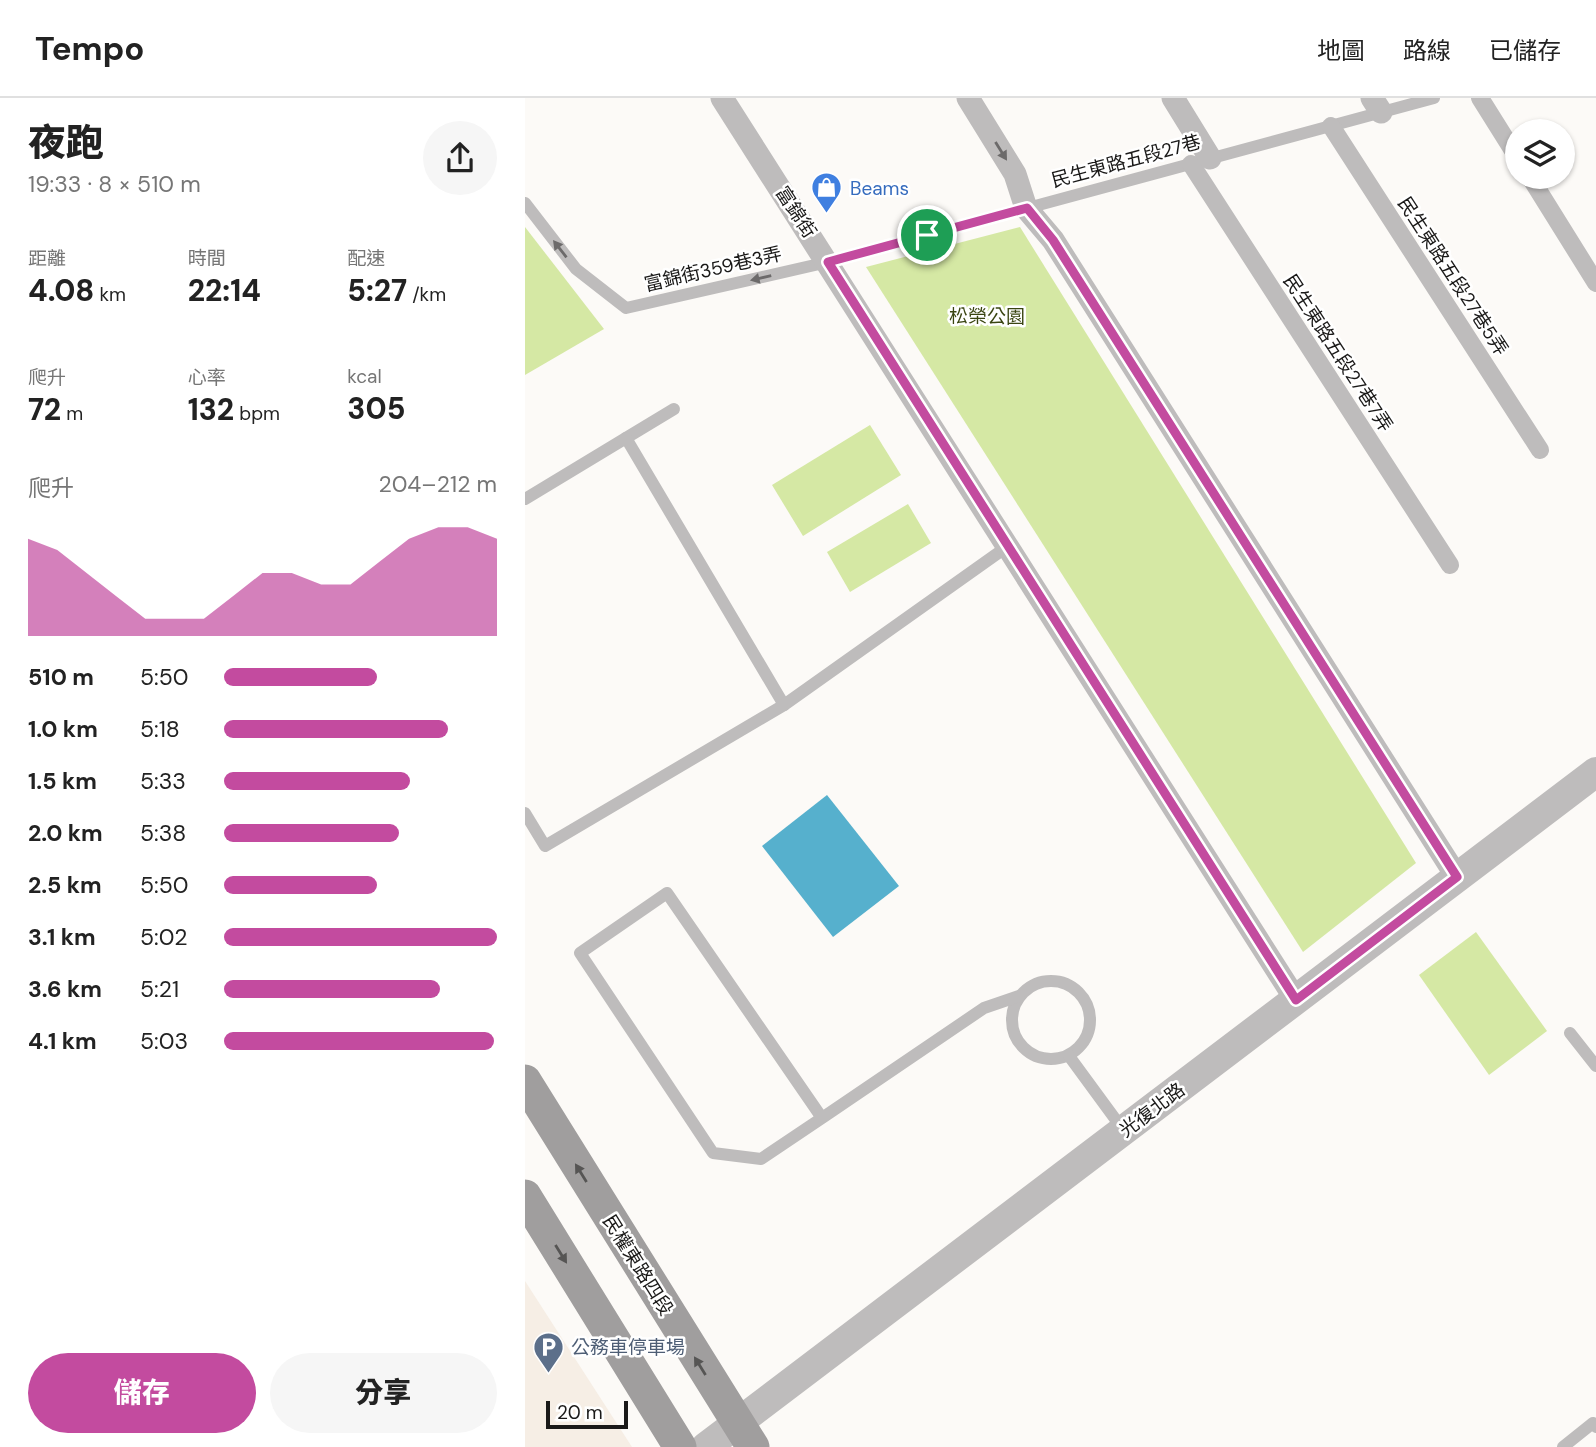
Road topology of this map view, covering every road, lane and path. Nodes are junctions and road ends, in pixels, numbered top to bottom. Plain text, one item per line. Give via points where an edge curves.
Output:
1 (722, 98) edge
2 (968, 98) edge
3 (1173, 98) edge
4 (1434, 98) edge
5 (1480, 98) edge
6 (1376, 105) edge
7 (1331, 126) junction
8 (1505, 138) edge
9 (1201, 161) junction
10 (1537, 189) edge
11 (525, 203) edge
12 (1027, 208) junction
13 (828, 262) junction
14 (1596, 283) edge
15 (674, 409) dead end
16 (626, 438) junction
17 (1540, 450) dead end
18 (525, 499) edge
19 (1008, 546) junction
20 (1450, 565) dead end
21 (784, 705) junction
22 (1596, 772) edge
23 (525, 813) edge
24 (1457, 877) junction
25 (1019, 996) junction
26 (1296, 1000) junction
27 (1570, 1033) dead end
28 (1069, 1056) junction
29 (1596, 1066) edge
30 (525, 1081) edge
31 (822, 1118) junction
32 (1124, 1131) junction
33 (525, 1196) edge
34 (1596, 1427) edge
35 (745, 1435) edge
36 (680, 1447) edge
37 (706, 1447) edge
38 (1563, 1447) edge

1 - 13 street, 富錦街
2 -> 12 street via 1015,174
3 - 9 street
4 - 6 lane, 民生東路五段27巷
5 - 8 street
6 - 7 lane, 民生東路五段27巷
7 - 9 lane, 民生東路五段27巷
7 - 17 street, 民生東路五段27巷5弄
9 - 12 lane, 民生東路五段27巷
9 - 20 street, 民生東路五段27巷7弄
10 - 14 street
13 -> 11 lane, 富錦街359巷3弄 via 627,308 576,269
12 - 13 lane, 民生東路五段27巷
12 - 24 street via 1053,240
13 - 19 street, 富錦街
15 - 16 lane
16 - 18 lane
16 - 21 lane
19 - 21 lane
19 - 26 street, 富錦街
21 - 23 lane via 545,846
22 - 24 street, 光復北路
24 - 26 street, 光復北路
25 - 28 lane via 1012,1012 1013,1030 1021,1046 1052,1060
25 - 28 lane via 1033,985 1050,981 1067,984 1081,995 1089,1010 1090,1028 1083,1044
25 - 31 lane via 984,1007
26 - 32 street, 光復北路
27 - 29 lane
28 - 32 lane
35 -> 30 main road, 民權東路四段
31 - 31 lane via 667,893 580,953 713,1153 761,1159
32 - 35 street, 光復北路
33 -> 36 main road
34 - 38 lane via 1593,1423
35 - 37 street, 光復北路

